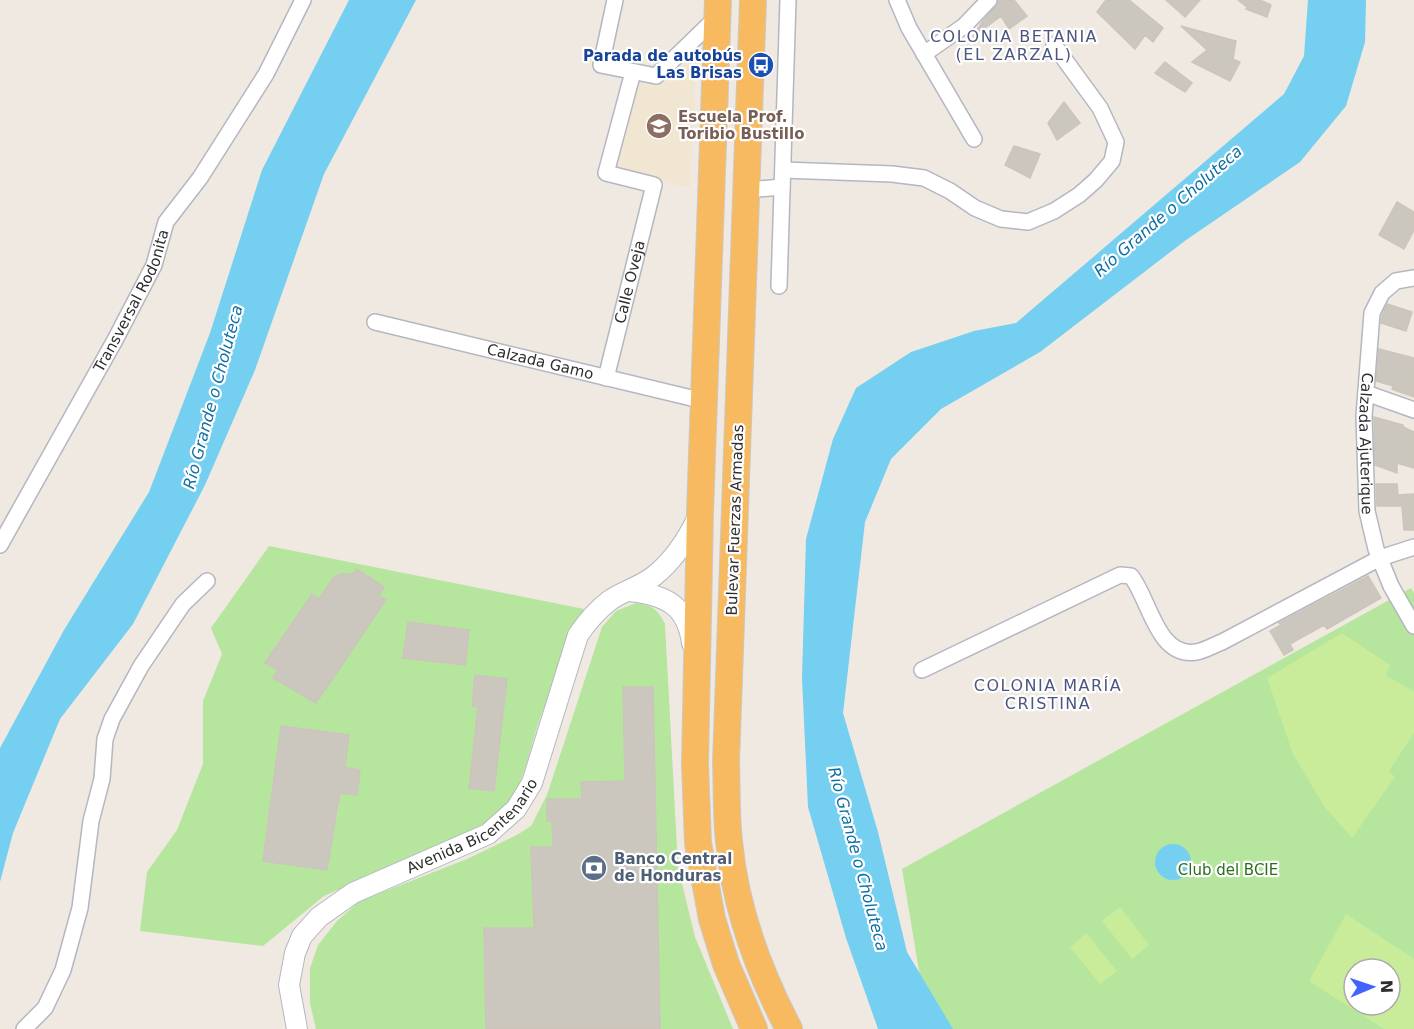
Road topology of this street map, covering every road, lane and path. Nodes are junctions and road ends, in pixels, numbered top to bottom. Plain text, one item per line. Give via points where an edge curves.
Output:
1 (303, 0) edge
2 (615, 0) edge
3 (753, 0) edge
4 (788, 0) edge
5 (897, 0) edge
6 (989, 0) edge
7 (718, 8) edge
8 (1054, 45) dead end
9 (924, 54) junction
10 (633, 72) junction
11 (974, 139) dead end
12 (783, 170) junction
13 (783, 187) junction
14 (747, 190) junction
15 (1414, 278) edge
16 (779, 286) dead end
17 (375, 322) dead end
18 (606, 378) junction
19 (1366, 393) junction
20 (704, 401) junction
21 (1414, 410) edge
22 (700, 512) junction
23 (0, 545) edge
24 (1414, 547) edge
25 (1380, 558) junction
26 (207, 581) dead end
27 (630, 591) junction
28 (1414, 626) edge
29 (921, 670) dead end
30 (696, 672) junction
31 (24, 1029) edge
32 (297, 1029) edge
33 (754, 1029) edge
34 (789, 1029) edge

1 - 23 street, Transversal Rodonita via 266,74 200,178 166,222 154,265
2 - 10 street via 601,65
3 - 14 highway, Bulevar Fuerzas Armadas
4 - 12 street
5 - 9 street
6 - 9 street via 964,26
7 - 10 street via 656,75
7 - 20 highway
8 - 12 street via 1100,108 1116,142 1112,160 1096,180 1054,211 1028,222 1001,219 924,178
9 - 11 street
10 - 18 street, Calle Oveja via 606,172 654,185
12 - 13 street
13 - 14 street
13 - 16 street
14 - 34 highway, Bulevar Fuerzas Armadas via 726,762 729,841 742,917 768,988
15 - 19 street, Calzada Ajuterique via 1396,281 1382,293 1372,313
17 - 18 street, Calzada Gamo
18 - 20 street, Calzada Gamo
19 - 21 street
19 - 25 street, Calzada Ajuterique via 1367,511
20 - 22 highway
22 - 27 street, Avenida Bicentenario via 673,558
22 - 30 highway
24 - 25 street
25 - 28 street, Calzada Ajuterique
25 - 29 street via 1198,652 1183,653 1171,648 1155,624 1138,585 1131,576 1120,576
26 - 31 street via 183,604 141,666 112,719 91,821 80,908 63,970 45,1008
27 - 30 street via 651,593 678,609 687,622
27 - 32 street, Avenida Bicentenario via 604,605 578,635 532,783 516,809 488,834 353,892 319,917 302,936 289,985
30 - 33 highway via 694,765 698,843 711,919

